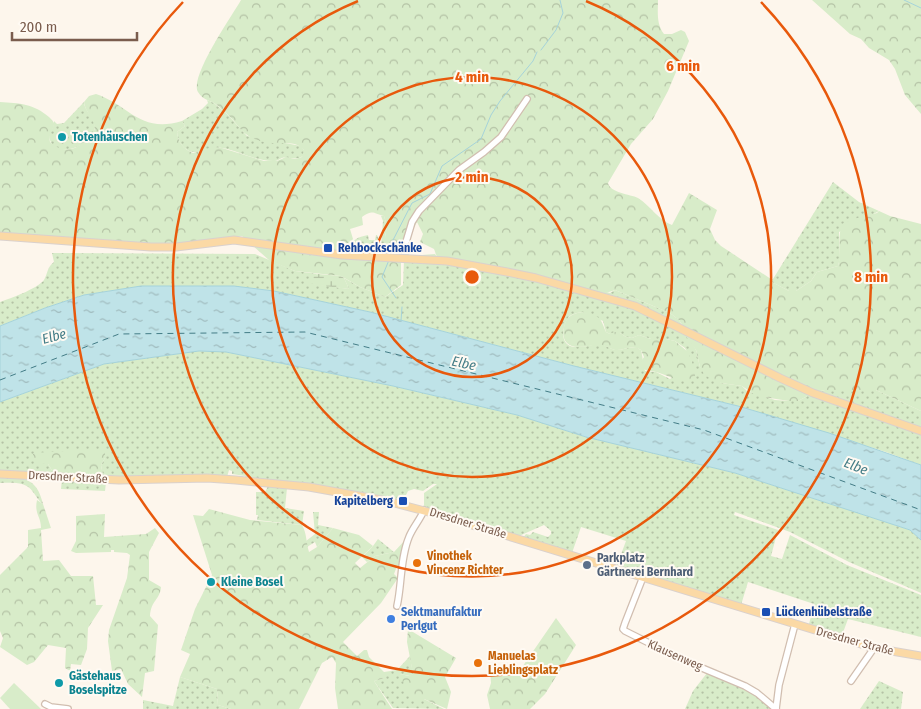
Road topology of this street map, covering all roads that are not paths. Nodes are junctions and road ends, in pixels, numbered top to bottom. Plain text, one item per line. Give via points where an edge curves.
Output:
1 (528, 99) dead end
2 (0, 236) edge
3 (406, 242) dead end
4 (921, 431) edge
5 (0, 474) edge
6 (424, 510) junction
7 (642, 577) junction
8 (397, 606) dead end
9 (795, 624) junction
10 (874, 648) junction
11 (921, 656) edge
12 (851, 681) dead end
13 (45, 704) dead end
14 (68, 709) edge
15 (776, 709) edge

1 - 3 street via 498,140 459,170 419,211
2 - 4 main road via 151,247 234,240 342,255 441,260 536,278 635,306 813,393
5 - 6 main road, Dresdner Straße via 118,480 236,480 309,487
6 - 7 main road, Dresdner Straße
6 - 8 street via 408,538
7 - 9 main road, Dresdner Straße
7 - 15 street, Klausenweg via 623,629 625,631 745,686
9 - 10 main road, Dresdner Straße
9 - 15 street via 779,684
10 - 11 main road, Dresdner Straße
10 - 12 street
13 - 14 street

